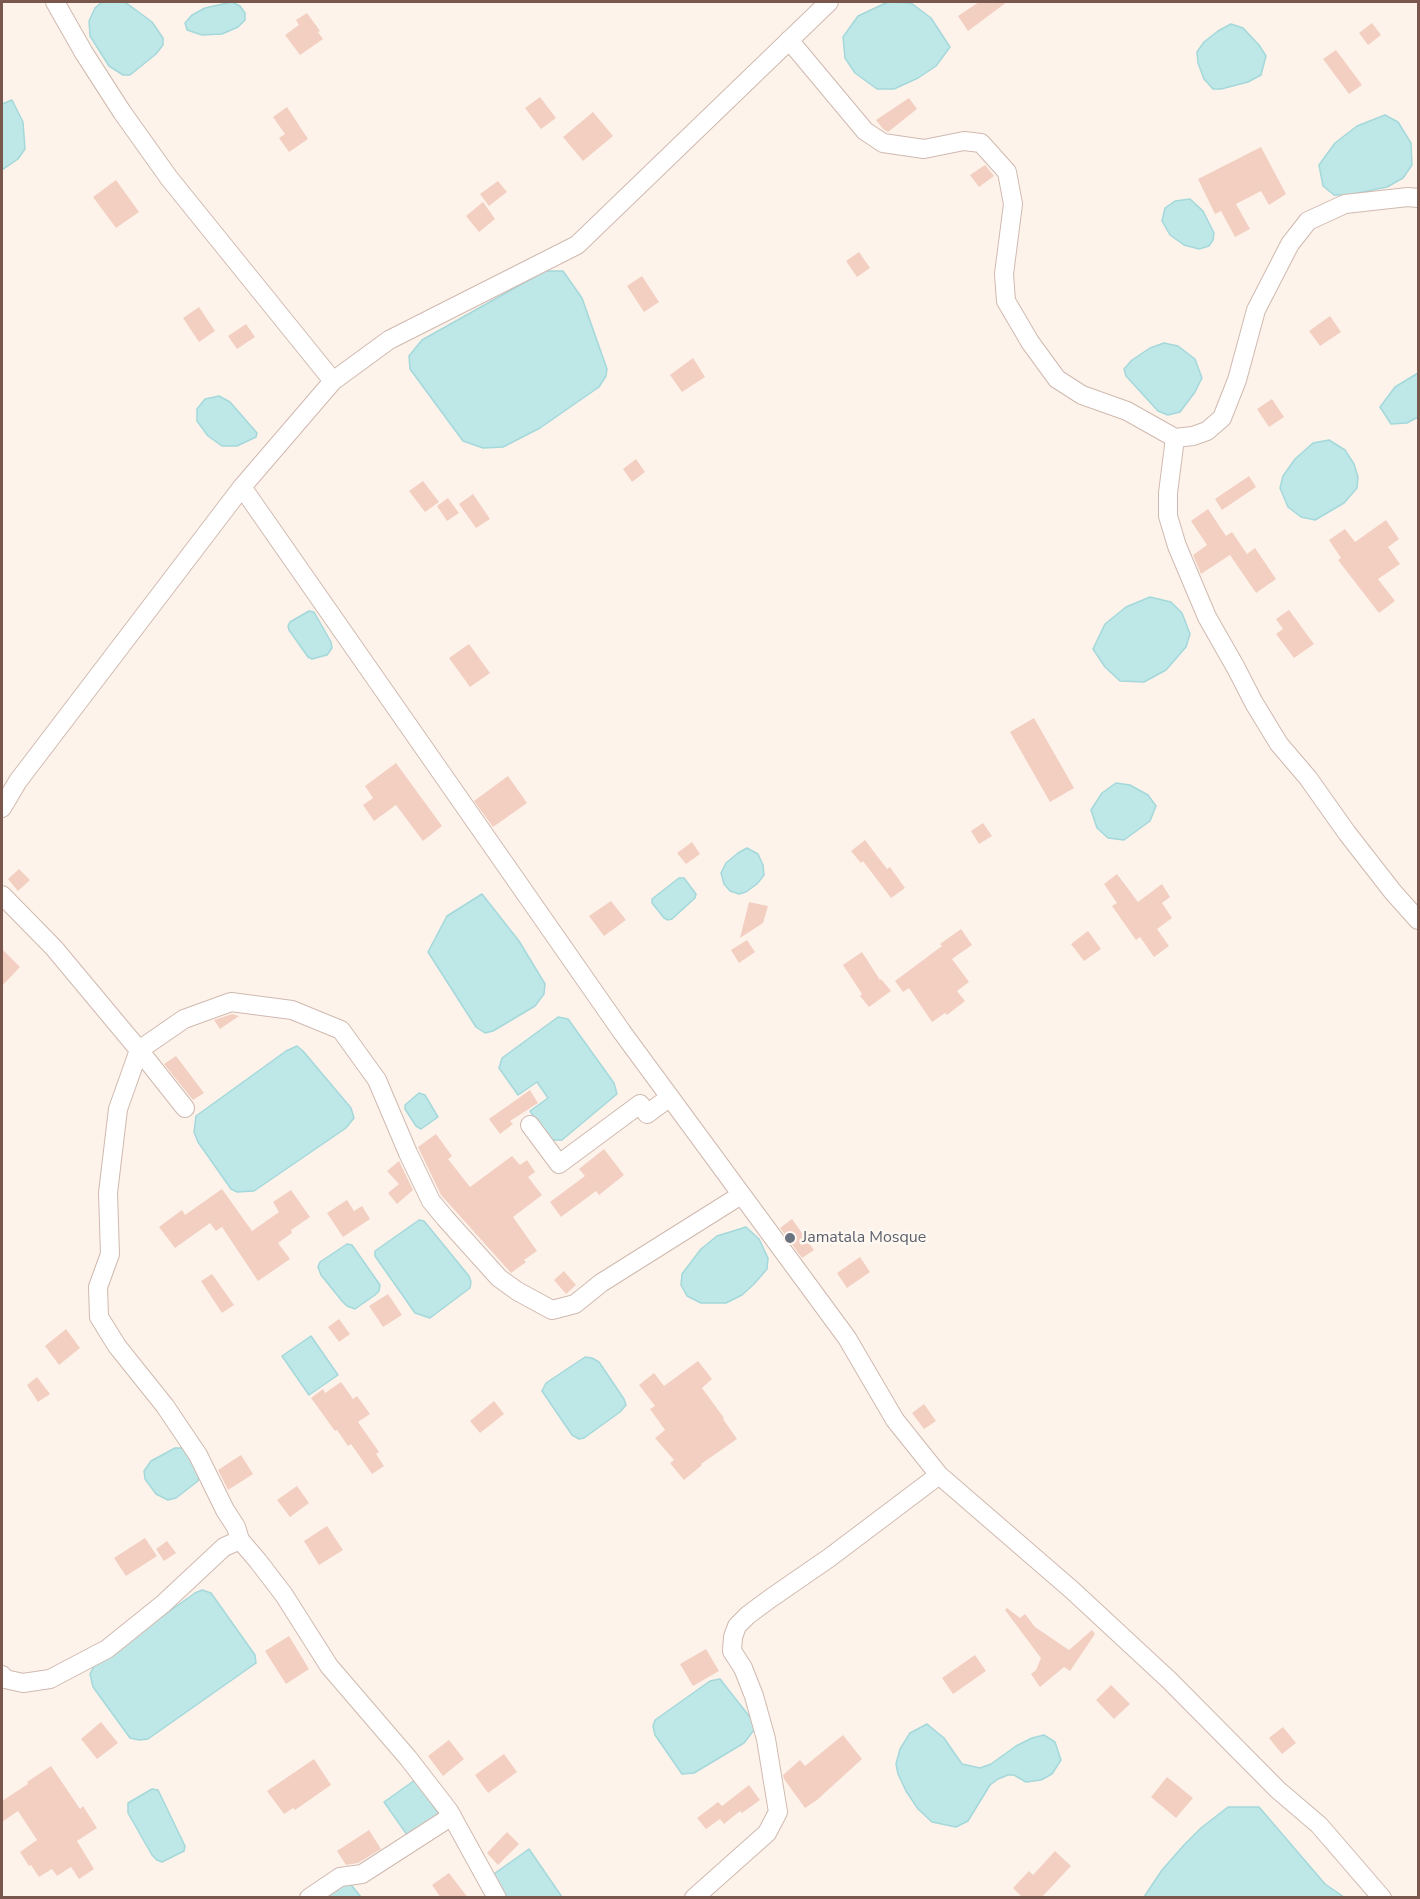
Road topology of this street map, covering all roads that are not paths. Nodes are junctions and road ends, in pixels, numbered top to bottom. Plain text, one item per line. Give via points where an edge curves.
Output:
1 (56, 2) edge
2 (829, 2) edge
3 (789, 40) junction
4 (1419, 198) edge
5 (333, 381) junction
6 (1175, 438) junction
7 (242, 487) junction
8 (2, 808) edge
9 (2, 896) edge
10 (1419, 920) edge
11 (139, 1050) junction
12 (670, 1097) junction
13 (184, 1108) dead end
14 (530, 1125) dead end
15 (741, 1195) junction
16 (939, 1475) junction
17 (240, 1540) junction
18 (2, 1675) edge
19 (452, 1816) junction
20 (309, 1898) edge
21 (497, 1898) edge
22 (694, 1898) edge
23 (1382, 1898) edge

1 - 5 street via 84,54 169,178
2 - 3 street
3 - 5 street via 577,245 389,340
3 - 6 street via 865,131 883,143 924,149 964,141 981,143 1007,172 1013,204 1004,274 1006,301 1030,342 1057,379 1082,395 1127,411
4 - 6 street via 1346,204 1308,221 1290,244 1256,310 1222,418 1207,431
5 - 7 street
6 - 10 street via 1168,516 1207,617 1280,744 1393,892
7 - 8 street via 18,781
7 - 12 street
9 - 11 street via 54,948
11 - 13 street
11 - 15 street via 184,1019 231,1002 292,1010 341,1030 377,1080 431,1201 499,1278 552,1310 575,1304 601,1283
11 - 17 street via 118,1110 108,1193 110,1254 98,1287 99,1317 198,1455
12 - 14 street via 647,1114 640,1104 559,1164
12 - 15 street
15 - 16 street via 847,1338 895,1420
16 - 22 street via 737,1626 732,1651 743,1668 760,1717 778,1812 767,1833
16 - 23 street via 1169,1680 1278,1790 1319,1825
17 - 18 street via 224,1547 163,1604 107,1648 50,1679 23,1683
17 - 19 street via 284,1595 329,1666
19 - 20 street via 362,1874 340,1877
19 - 21 street

